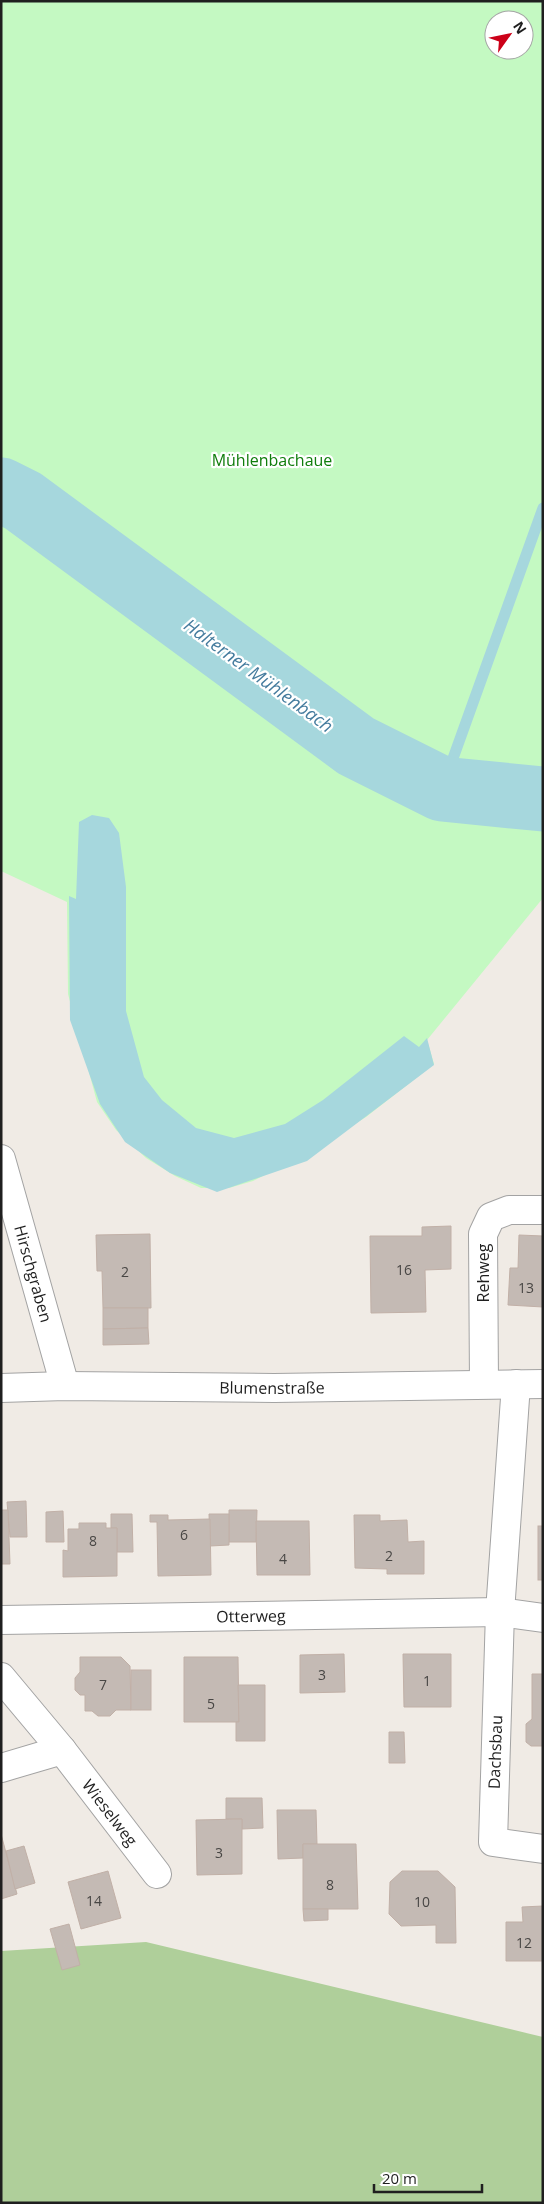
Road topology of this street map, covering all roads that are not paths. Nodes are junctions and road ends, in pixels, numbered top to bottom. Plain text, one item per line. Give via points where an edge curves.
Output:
1 (1, 1159) edge
2 (543, 1210) edge
3 (484, 1384) junction
4 (516, 1384) junction
5 (543, 1384) edge
6 (65, 1386) junction
7 (1, 1388) edge
8 (500, 1612) junction
9 (543, 1618) edge
10 (1, 1620) edge
11 (1, 1676) edge
12 (62, 1750) junction
13 (1, 1768) edge
14 (543, 1849) edge
15 (157, 1874) dead end

1 - 6 street, Hirschgraben
2 - 3 street, Rehweg via 509,1210 491,1217 483,1234
3 - 4 street, Blumenstraße
3 - 6 street, Blumenstraße via 274,1388
4 - 5 street, Blumenstraße
4 - 8 street, Dachsbau
6 - 7 street, Blumenstraße
8 - 9 street
8 - 10 street, Otterweg
8 - 14 street, Dachsbau via 493,1842
11 - 12 street, Wieselweg
12 - 13 street
12 - 15 street, Wieselweg

